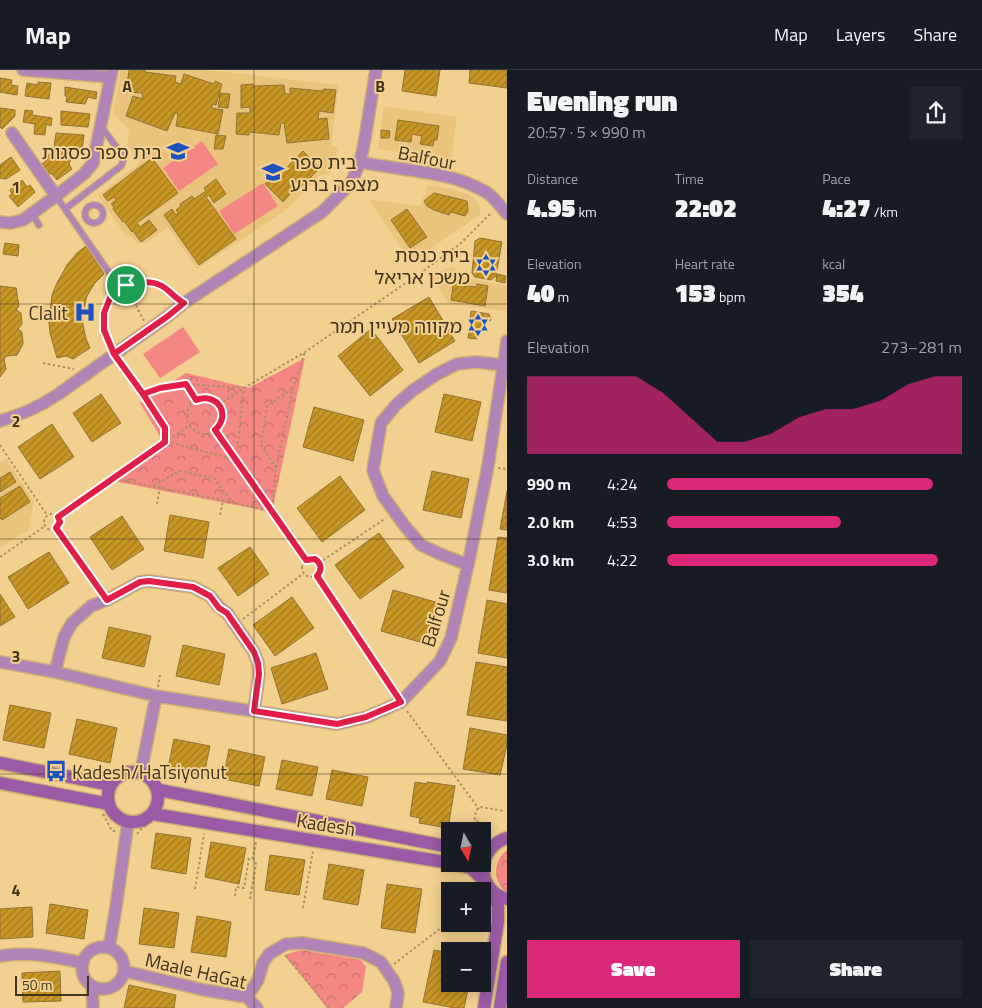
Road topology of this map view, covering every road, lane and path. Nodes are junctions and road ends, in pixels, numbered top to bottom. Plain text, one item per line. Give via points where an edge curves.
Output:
1 (23, 70) edge
2 (376, 70) edge
3 (111, 74) edge
4 (101, 126) junction
5 (12, 133) dead end
6 (360, 162) junction
7 (56, 196) junction
8 (65, 209) junction
9 (503, 210) edge
10 (32, 214) junction
11 (0, 222) edge
12 (39, 225) dead end
13 (126, 285) junction
14 (119, 287) junction
15 (184, 303) junction
16 (144, 321) dead end
17 (507, 341) edge
18 (305, 352) junction
19 (114, 354) junction
20 (42, 363) dead end
21 (503, 364) junction
22 (74, 369) dead end
23 (186, 384) junction
24 (244, 388) junction
25 (293, 388) junction
26 (143, 394) junction
27 (196, 400) junction
28 (219, 405) junction
29 (0, 421) edge
30 (190, 425) junction
31 (215, 430) junction
32 (165, 442) junction
33 (0, 445) edge
34 (236, 460) junction
35 (276, 468) junction
36 (114, 478) junction
37 (153, 486) junction
38 (160, 487) junction
39 (223, 501) junction
40 (232, 502) junction
41 (157, 504) dead end
42 (272, 512) junction
43 (395, 512) junction
44 (47, 515) junction
45 (220, 515) dead end
46 (58, 517) junction
47 (45, 526) junction
48 (56, 528) junction
49 (0, 557) edge
50 (306, 560) junction
51 (319, 563) junction
52 (468, 565) junction
53 (304, 573) junction
54 (317, 576) junction
55 (107, 600) junction
56 (235, 624) junction
57 (0, 662) edge
58 (55, 672) junction
59 (160, 674) dead end
60 (159, 683) dead end
61 (156, 696) junction
62 (401, 702) junction
63 (254, 711) junction
64 (0, 763) edge
65 (140, 772) junction
66 (0, 783) edge
67 (111, 785) junction
68 (158, 790) junction
69 (104, 807) junction
70 (478, 809) junction
71 (504, 811) dead end
72 (153, 814) junction
73 (128, 822) junction
74 (474, 822) edge
75 (110, 826) dead end
76 (206, 827) dead end
77 (257, 837) dead end
78 (507, 838) edge
79 (491, 843) edge
80 (441, 845) edge
81 (314, 848) dead end
82 (253, 858) junction
83 (485, 882) edge
84 (491, 888) edge
85 (195, 889) dead end
86 (491, 889) edge
87 (235, 896) dead end
88 (250, 899) dead end
89 (507, 899) edge
90 (303, 908) dead end
91 (441, 928) edge
92 (109, 948) junction
93 (280, 948) junction
94 (0, 956) edge
95 (507, 962) edge
96 (83, 963) junction
97 (386, 970) junction
98 (124, 971) junction
99 (92, 986) junction
100 (105, 988) junction
101 (247, 998) junction
102 (94, 1008) edge
103 (100, 1008) edge
104 (257, 1008) edge
105 (329, 1008) edge
106 (396, 1008) edge
107 (484, 1008) edge
108 (500, 1008) edge

1 - 3 street
2 - 6 street
3 - 4 street
4 - 7 street via 93,163
4 - 8 lane via 122,156 121,166
5 - 7 street
6 - 9 street, Balfour via 448,176 488,193
6 - 15 street via 351,183 322,212
7 - 8 lane
7 - 10 street
8 - 14 lane
9 - 18 path via 419,274
10 - 11 street via 23,220
10 - 12 lane
13 - 14 lane
13 - 15 lane via 149,282 162,286
13 - 16 path
14 - 19 lane via 104,313 104,330
15 - 19 street
17 - 21 street, Balfour
18 - 24 path
18 - 25 path
19 - 26 path
19 - 29 street via 38,407
20 - 22 path
21 - 43 street via 457,364 412,391 381,424 373,470 383,496
21 - 52 street, Balfour via 488,466
23 - 24 path
23 - 26 path
23 - 27 path
24 - 28 path
24 - 34 path
25 - 35 path
25 - 35 path via 267,406 261,445
26 - 32 path via 165,428
27 - 28 path via 211,399
27 - 30 path via 187,412
28 - 31 path via 223,418
30 - 31 path via 202,433
30 - 32 path
31 - 34 path
32 - 34 path
32 - 36 path
33 - 44 path
34 - 42 path
35 - 42 path
36 - 37 path
36 - 46 path
37 - 38 path
37 - 40 path via 179,471 214,478
38 - 39 path
38 - 41 path
39 - 40 path
39 - 45 path
40 - 42 path
42 - 50 path
43 - 51 path
43 - 52 street via 421,545
44 - 46 path
44 - 47 path
46 - 48 path via 60,522
47 - 48 path via 51,530
47 - 49 path
48 - 55 path
50 - 51 path via 315,559
50 - 53 path via 302,566
51 - 54 path via 321,569
52 - 62 street, Balfour via 452,638 440,661
53 - 54 path via 310,577
53 - 56 path
54 - 62 path
55 - 56 street via 140,582 193,587 210,596
55 - 58 street via 91,606 72,624 64,637
56 - 63 street via 258,663
57 - 58 street, Balfour
58 - 61 street, Balfour
59 - 60 path
61 - 63 street, Balfour
61 - 65 street
62 - 63 street, Balfour via 366,717 337,724
62 - 70 path
64 - 67 main road
65 - 67 main road via 124,773
65 - 68 main road via 155,782
66 - 69 main road
67 - 69 main road
68 - 72 main road via 159,799
68 - 80 main road, Kadesh
69 - 73 main road
69 - 75 path via 103,813
70 - 71 path
70 - 74 path
72 - 73 main road via 141,821
72 - 83 main road, Kadesh via 438,861 471,868
73 - 92 street
76 - 85 path
77 - 82 path
78 - 79 main road
81 - 90 path
82 - 87 path via 249,858 244,888 236,887
82 - 88 path via 256,864
84 - 89 main road, Kadesh
86 - 107 main road via 498,906 498,922
91 - 97 path
92 - 96 street via 91,950
92 - 98 street via 121,958
93 - 97 street via 286,944 302,943 363,953 381,962
93 - 101 street via 269,954 263,963 258,980
93 - 105 path
94 - 96 street via 45,955
95 - 108 main road
96 - 99 street via 83,974
97 - 106 street via 397,989
98 - 100 street via 118,982
98 - 101 street, Maale HaGat
99 - 100 street
99 - 102 street
100 - 103 street
101 - 104 street, Maale HaGat

